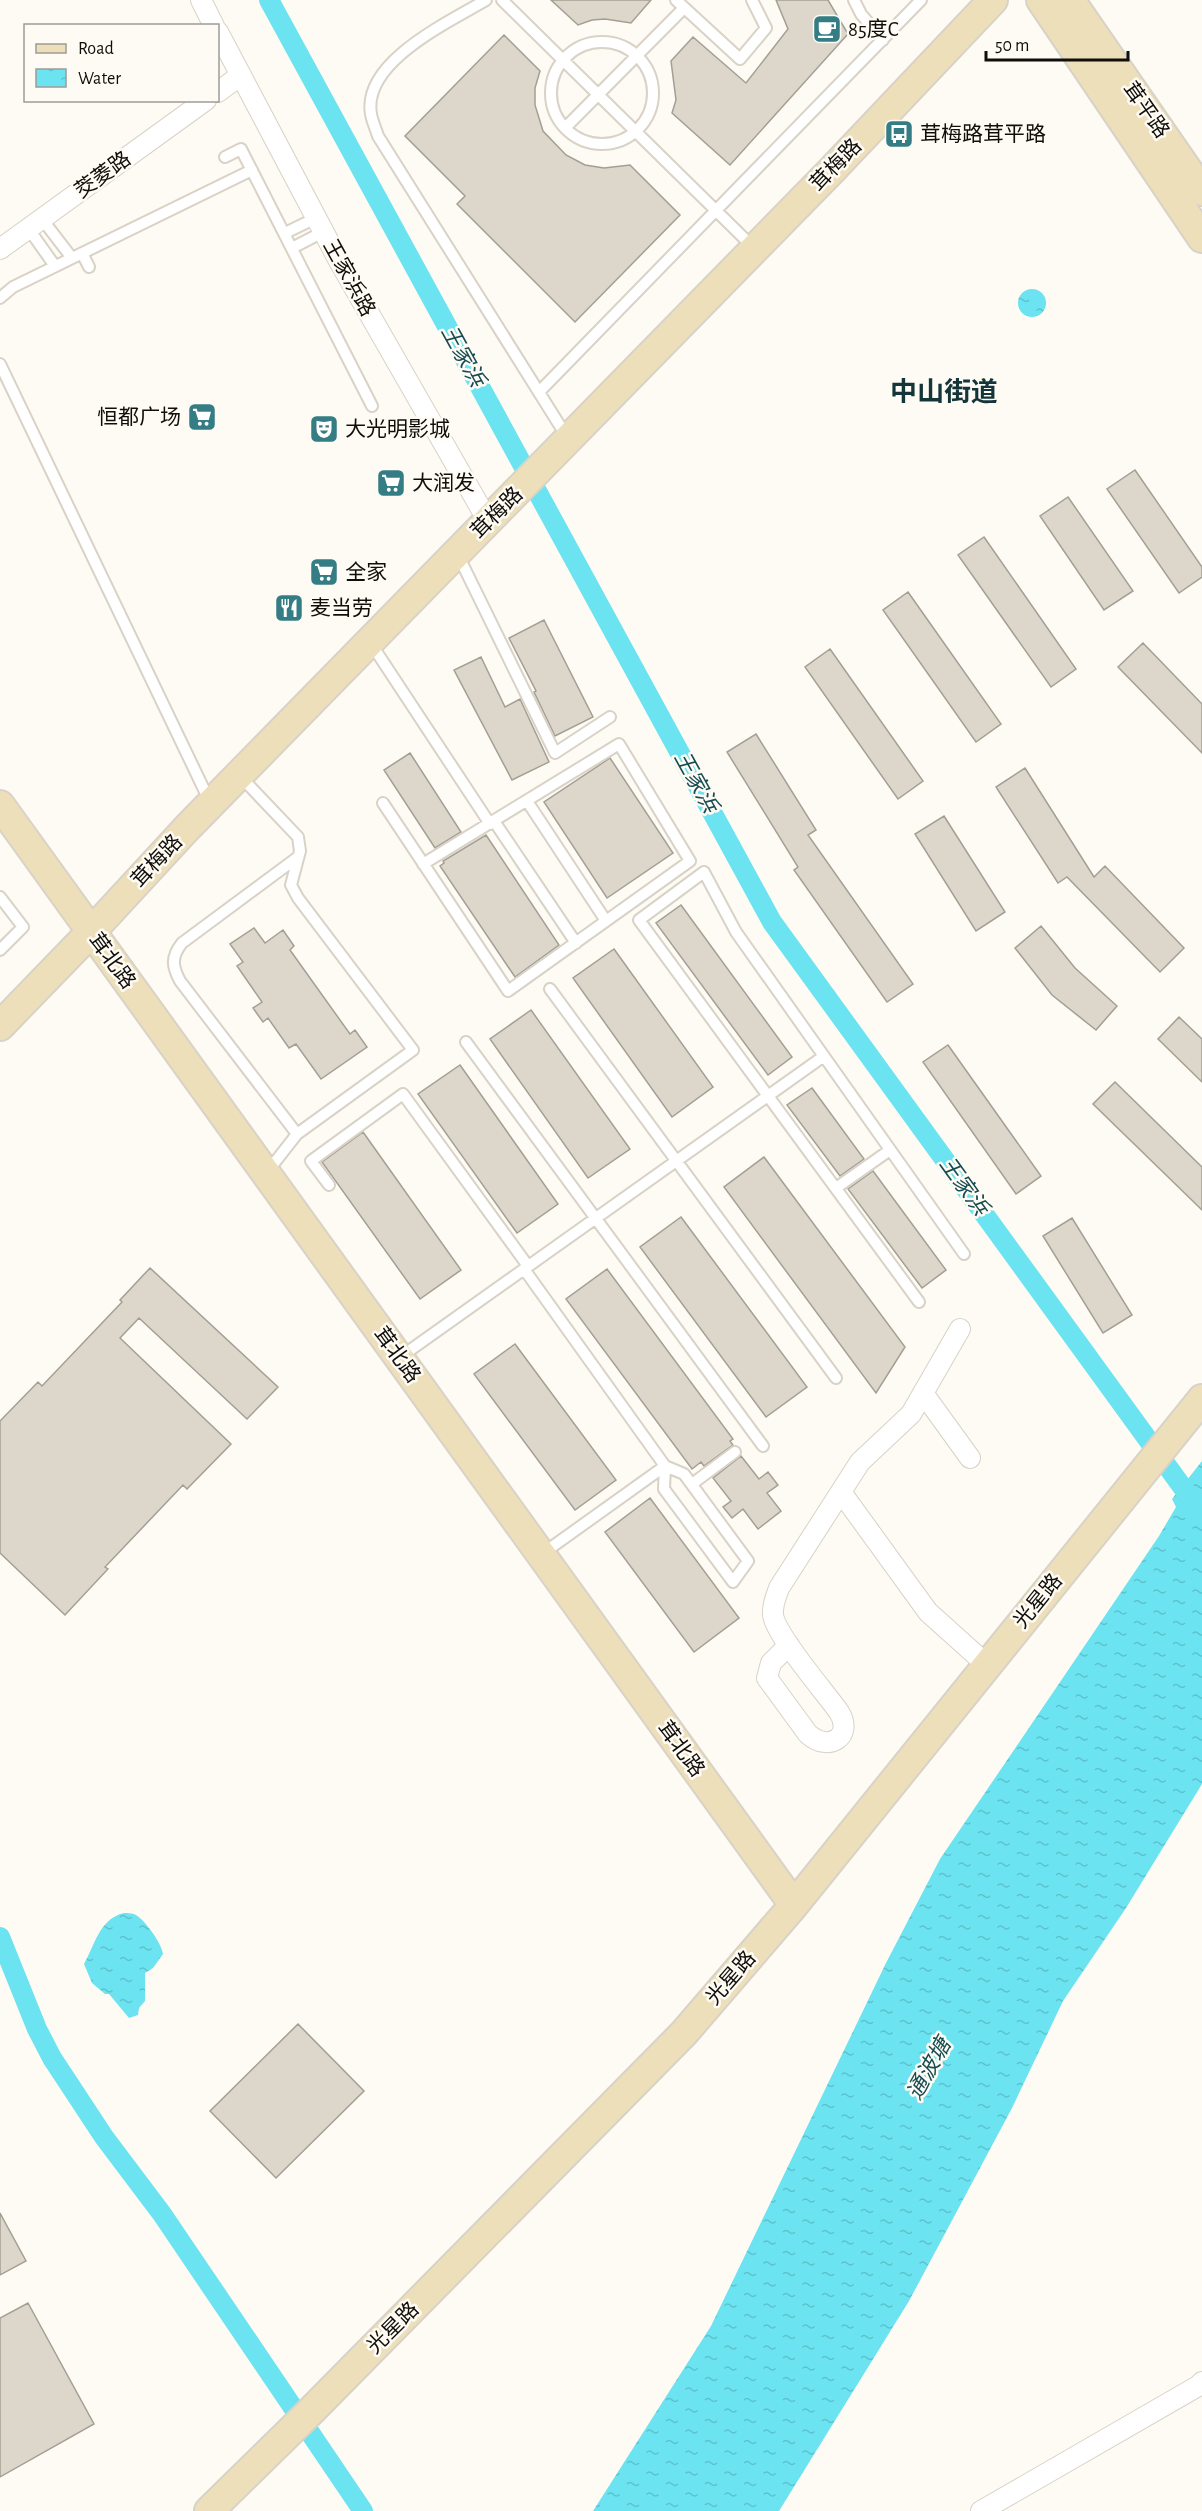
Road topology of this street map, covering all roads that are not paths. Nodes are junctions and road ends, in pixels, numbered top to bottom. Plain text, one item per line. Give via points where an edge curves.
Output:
1 (201, 0) edge
2 (486, 0) edge
3 (502, 0) edge
4 (752, 0) edge
5 (854, 0) edge
6 (921, 0) edge
7 (993, 0) edge
8 (1041, 0) edge
9 (1070, 0) edge
10 (680, 4) edge
11 (213, 24) edge
12 (219, 34) edge
13 (882, 40) junction
14 (637, 56) junction
15 (563, 60) junction
16 (241, 75) junction
17 (219, 91) edge
18 (598, 95) junction
19 (203, 102) edge
20 (565, 128) junction
21 (636, 132) junction
22 (225, 157) dead end
23 (252, 170) junction
24 (1202, 191) edge
25 (716, 211) junction
26 (35, 223) junction
27 (320, 225) junction
28 (285, 233) junction
29 (1202, 238) edge
30 (292, 248) junction
31 (0, 249) edge
32 (755, 249) junction
33 (82, 253) junction
34 (72, 258) junction
35 (55, 266) junction
36 (89, 267) dead end
37 (0, 298) edge
38 (0, 364) edge
39 (538, 392) junction
40 (372, 406) dead end
41 (564, 444) junction
42 (497, 512) junction
43 (457, 553) junction
44 (370, 642) junction
45 (610, 717) dead end
46 (239, 776) junction
47 (526, 801) junction
48 (211, 804) junction
49 (383, 804) dead end
50 (0, 805) edge
51 (492, 822) junction
52 (298, 857) junction
53 (423, 864) junction
54 (0, 897) edge
55 (606, 921) junction
56 (92, 932) junction
57 (576, 943) junction
58 (0, 950) edge
59 (550, 989) dead end
60 (0, 1026) edge
61 (466, 1042) dead end
62 (824, 1056) junction
63 (768, 1095) junction
64 (297, 1134) junction
65 (890, 1149) junction
66 (676, 1161) junction
67 (266, 1174) junction
68 (329, 1185) dead end
69 (836, 1188) junction
70 (596, 1218) junction
71 (964, 1254) dead end
72 (526, 1268) junction
73 (919, 1302) dead end
74 (960, 1329) dead end
75 (399, 1358) junction
76 (836, 1378) dead end
77 (923, 1393) junction
78 (1202, 1399) edge
79 (763, 1446) dead end
80 (735, 1452) dead end
81 (970, 1458) dead end
82 (665, 1466) junction
83 (692, 1484) junction
84 (841, 1492) junction
85 (541, 1555) junction
86 (789, 1645) junction
87 (987, 1665) junction
88 (794, 1905) junction
89 (1202, 2382) edge
90 (209, 2511) edge
91 (981, 2511) edge

1 - 11 street
2 - 39 lane via 416,42 385,68 374,89 370,113 378,136
3 - 15 lane
4 - 10 lane via 766,28 740,60
5 - 13 lane
6 - 13 lane
7 - 32 street, 茸梅路
8 - 29 street
9 - 24 street, 茸平路
10 - 14 lane
12 - 16 street, 王家浜路
13 - 25 lane
14 - 15 lane via 615,44 591,43
14 - 18 lane
14 - 21 lane via 653,86 647,119
15 - 18 lane
15 - 20 lane via 551,87 552,102
16 - 17 street
16 - 27 street, 王家浜路
18 - 20 lane
18 - 21 lane
19 - 26 street, 茭菱路
20 - 21 lane via 578,138 608,144
21 - 25 lane
22 - 23 lane via 241,149
23 - 28 lane
23 - 33 lane
25 - 32 lane
25 - 39 lane
26 - 31 street, 茭菱路
26 - 34 lane
26 - 35 lane
27 - 28 lane
27 - 30 lane
27 - 42 street, 王家浜路
28 - 30 lane
30 - 40 lane
32 - 41 street, 茸梅路
33 - 34 lane
33 - 36 lane
34 - 35 lane
35 - 37 lane via 13,286
38 - 48 lane
39 - 41 lane
41 - 42 street, 茸梅路
42 - 43 street, 茸梅路
43 - 44 street, 茸梅路
43 - 45 lane via 555,753
44 - 46 street, 茸梅路
44 - 51 lane
46 - 48 street, 茸梅路
46 - 52 lane via 298,837
47 - 51 lane
47 - 55 lane
47 - 55 lane via 619,744 690,861
48 - 56 street, 茸梅路
49 - 53 lane
50 - 56 street, 茸北路
51 - 53 lane
51 - 57 lane
52 - 64 lane via 291,885 298,898 413,1050
52 - 64 lane via 182,944 173,961 180,981
53 - 57 lane via 508,991
54 - 58 lane via 23,927
55 - 57 lane
56 - 60 street, 茸梅路
56 - 67 street, 茸北路
59 - 66 lane
61 - 70 lane
62 - 63 lane
62 - 63 lane via 736,932 704,872 639,920
62 - 65 lane
63 - 66 lane
63 - 69 lane
64 - 67 lane
65 - 69 lane
65 - 71 lane
66 - 70 lane
66 - 76 lane
67 - 75 street, 茸北路
68 - 72 lane via 311,1161 403,1094
69 - 73 lane
70 - 72 lane
70 - 79 lane
72 - 75 lane
72 - 82 lane
74 - 77 street
75 - 85 street, 茸北路
77 - 81 street
77 - 84 street via 911,1414 860,1462
78 - 87 street, 光星路
80 - 83 lane
82 - 83 lane via 684,1474
82 - 83 lane via 664,1488 733,1582 748,1561
82 - 85 lane
84 - 86 street via 779,1588 774,1602 774,1617
84 - 87 street via 928,1612
85 - 88 street, 茸北路
86 - 86 street via 771,1664 767,1678 808,1734 824,1744 832,1742 842,1734 844,1719
87 - 88 street, 光星路
88 - 90 street, 光星路 via 684,2033
89 - 91 street

